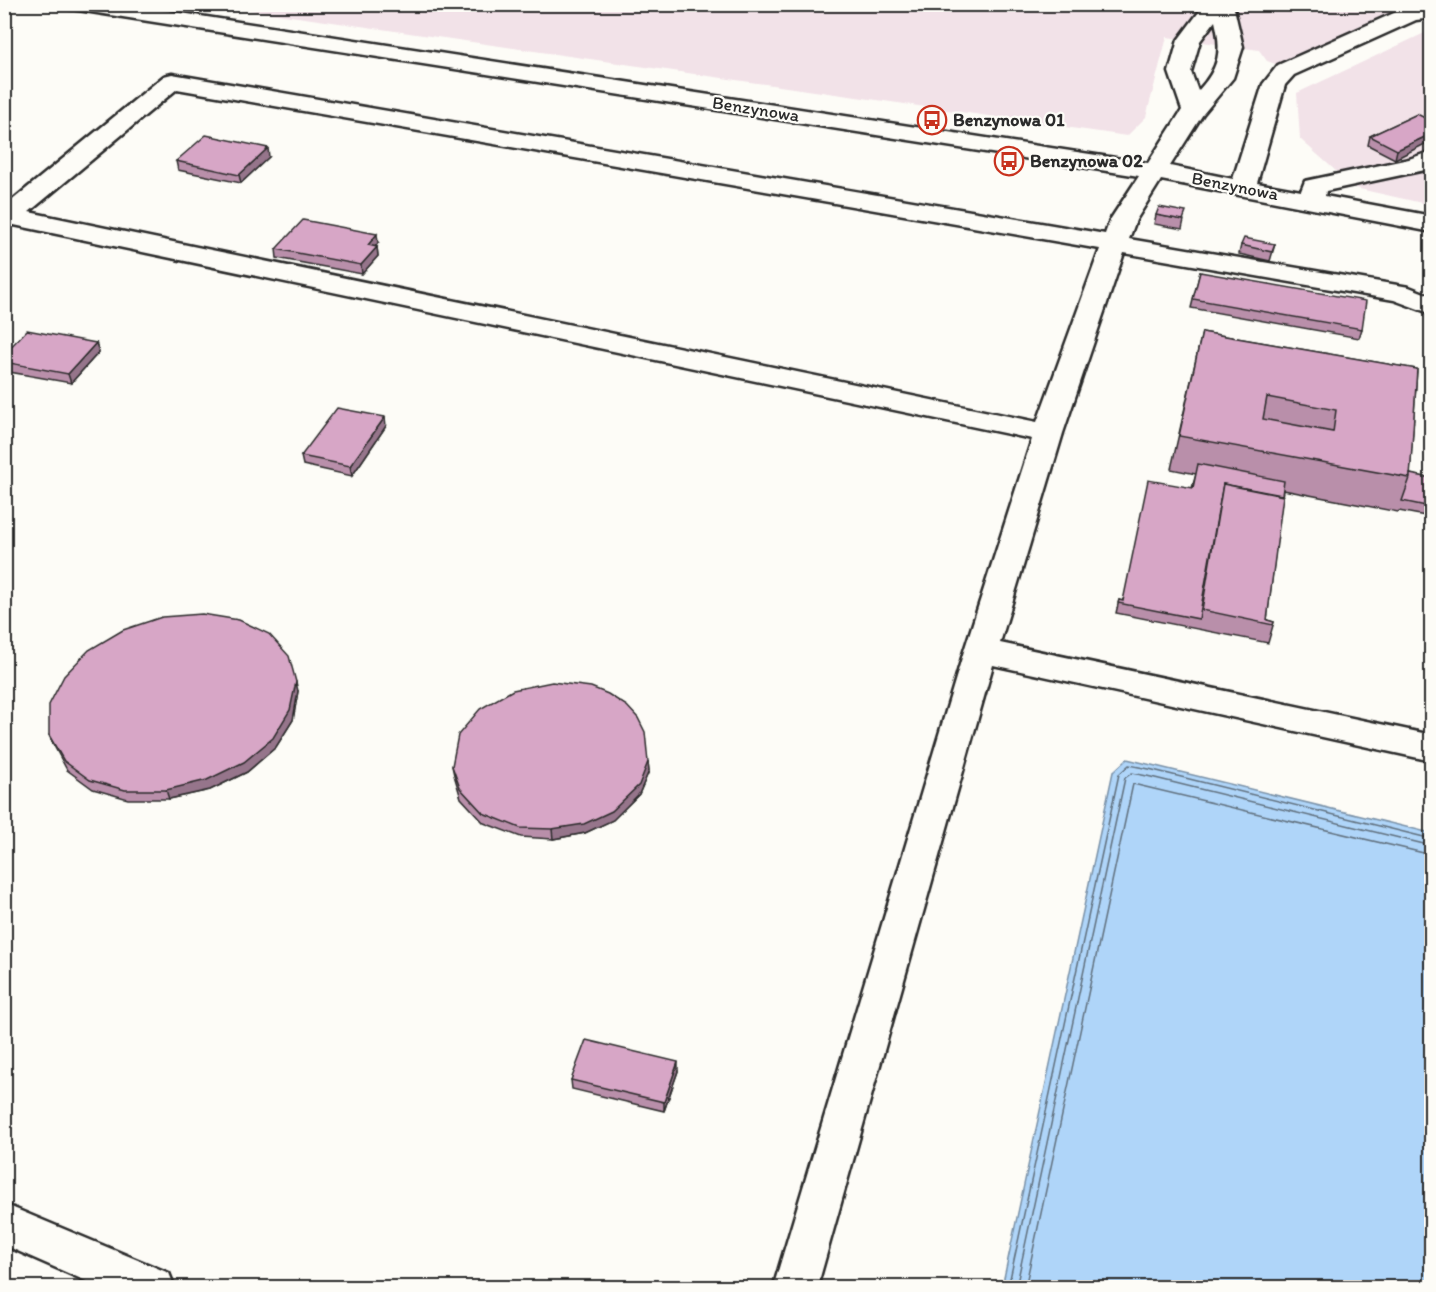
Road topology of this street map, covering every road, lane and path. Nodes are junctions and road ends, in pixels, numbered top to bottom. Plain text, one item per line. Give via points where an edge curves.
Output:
1 (78, 4) edge
2 (1217, 4) edge
3 (1222, 4) edge
4 (1431, 11) edge
5 (1194, 110) junction
6 (1431, 158) edge
7 (1155, 171) junction
8 (1243, 187) junction
9 (1312, 201) junction
10 (7, 218) edge
11 (1431, 224) edge
12 (1113, 244) junction
13 (1431, 306) edge
14 (1048, 433) junction
15 (981, 651) junction
16 (1431, 748) edge
17 (4, 1224) edge
18 (153, 1287) edge
19 (795, 1287) edge

1 - 7 street, Benzynowa
2 - 5 street via 1189,40 1180,72
3 - 5 street via 1232,46 1222,78
4 - 8 street via 1412,14 1286,69 1274,84
5 - 7 street
6 - 9 street via 1416,165 1314,186
7 - 8 street, Benzynowa
7 - 12 street via 1123,220
8 - 9 street, Benzynowa
9 - 11 street, Benzynowa
10 - 12 street via 172,81
10 - 14 street
12 - 13 street via 1400,293
12 - 14 street
14 - 15 street
15 - 16 street
15 - 19 street
17 - 18 street

